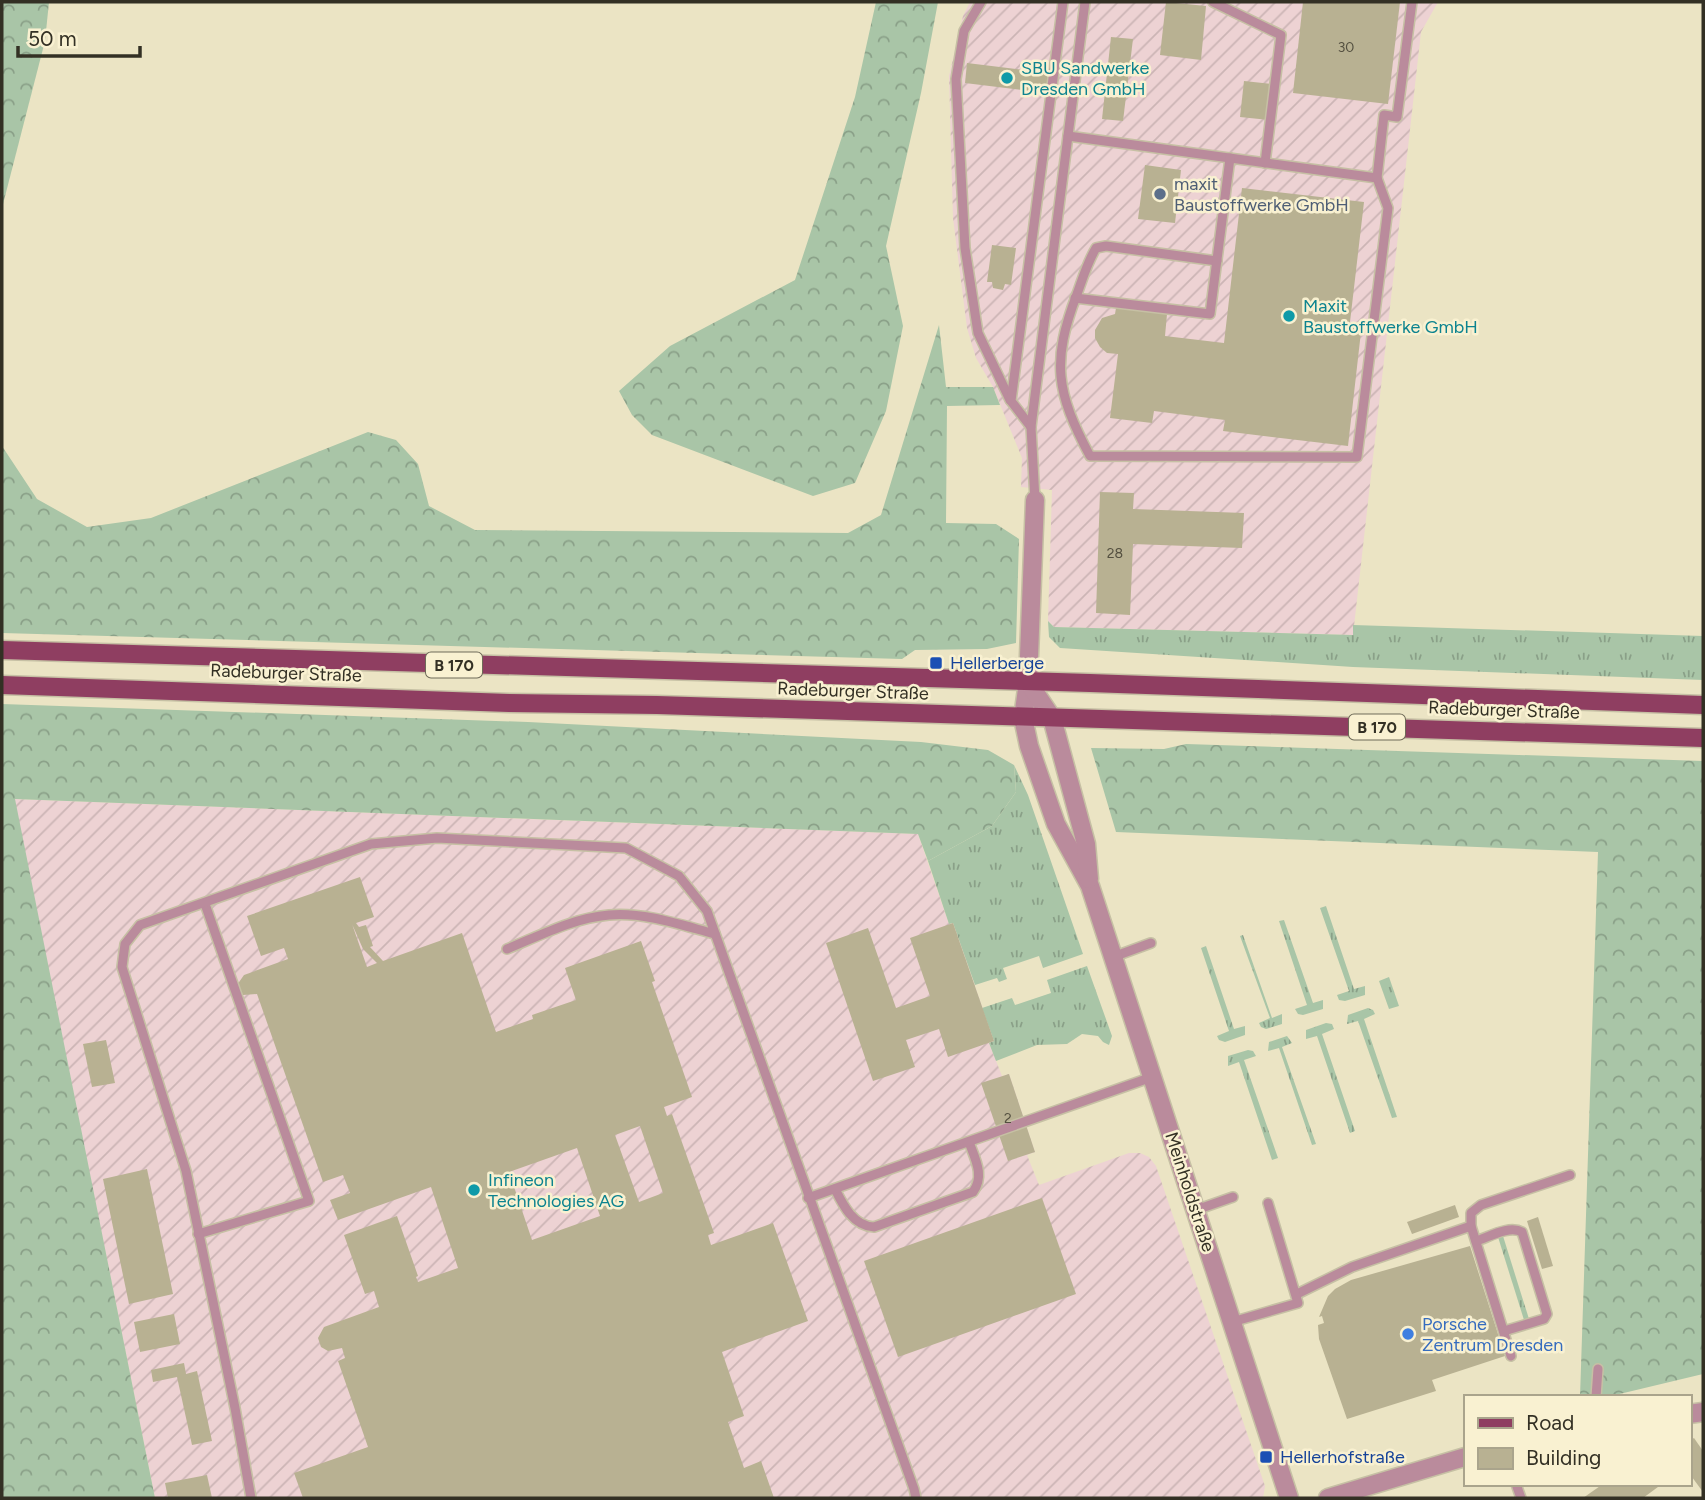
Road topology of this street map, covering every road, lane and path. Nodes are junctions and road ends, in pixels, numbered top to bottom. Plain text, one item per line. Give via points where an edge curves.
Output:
1 (981, 2) edge
2 (1063, 2) edge
3 (1085, 2) edge
4 (1213, 2) edge
5 (1412, 2) edge
6 (1068, 136) junction
7 (1230, 158) junction
8 (1265, 163) junction
9 (1377, 178) junction
10 (1217, 261) junction
11 (1075, 298) junction
12 (1011, 401) junction
13 (1031, 427) junction
14 (1035, 500) joint
15 (2, 650) edge
16 (1028, 682) junction
17 (2, 685) edge
18 (1703, 705) edge
19 (1023, 718) junction
20 (1052, 718) junction
21 (1703, 738) edge
22 (1090, 886) junction
23 (205, 904) junction
24 (715, 934) junction
25 (1151, 943) dead end
26 (506, 949) dead end
27 (1113, 957) junction
28 (1152, 1077) junction
29 (969, 1142) junction
30 (1570, 1175) dead end
31 (835, 1189) junction
32 (1233, 1197) dead end
33 (808, 1198) junction
34 (1268, 1203) dead end
35 (1196, 1210) junction
36 (1471, 1226) junction
37 (198, 1234) junction
38 (1476, 1241) junction
39 (1297, 1294) junction
40 (1232, 1322) junction
41 (1504, 1331) junction
42 (1511, 1356) dead end
43 (1598, 1369) dead end
44 (1596, 1395) edge
45 (1464, 1457) edge
46 (251, 1498) edge
47 (916, 1498) edge
48 (1289, 1498) edge
49 (1328, 1498) edge

1 - 12 lane via 964,31 956,79 965,248 978,334
2 - 12 lane
3 - 6 lane
4 - 8 lane via 1281,34
5 - 9 lane via 1398,117 1384,115
6 - 7 lane
6 - 13 lane
7 - 8 lane
7 - 10 lane
8 - 9 lane
9 - 11 lane via 1388,208 1357,457 1090,456 1073,425 1061,387 1059,352
10 - 11 lane via 1096,248
10 - 11 lane via 1210,314
12 - 13 lane
13 - 14 lane
14 - 16 street
15 - 16 main road, Radeburger Straße / B 170
16 - 18 main road, Radeburger Straße / B 170
16 - 19 street, Meinholdstraße
16 - 20 street, Meinholdstraße
17 - 19 main road, Radeburger Straße / B 170
19 - 20 main road, Radeburger Straße / B 170
19 - 22 street, Meinholdstraße via 1056,824
20 - 21 main road, Radeburger Straße / B 170
20 - 22 street, Meinholdstraße via 1086,844
22 - 27 street, Meinholdstraße
23 - 24 lane via 371,845 437,838 626,848 679,876 707,911
23 - 37 lane via 140,925 125,944 122,967 186,1171
23 - 37 lane via 309,1200
24 - 26 lane via 658,919 610,915 573,922
24 - 33 lane
25 - 27 lane
27 - 28 street, Meinholdstraße
28 - 29 lane
28 - 35 street, Meinholdstraße
29 - 31 lane
29 - 31 lane via 979,1185 973,1192 908,1216 868,1227 845,1209
30 - 36 lane via 1481,1205 1471,1213
31 - 33 lane
32 - 35 lane
33 - 47 lane
34 - 39 lane
35 - 40 street, Meinholdstraße
36 - 38 lane
36 - 39 lane via 1352,1266
37 - 46 lane
38 - 41 lane
38 - 41 lane via 1510,1230 1522,1233 1547,1314 1544,1319
39 - 40 lane via 1298,1303
40 - 48 street, Meinholdstraße
41 - 42 lane
43 - 44 lane
45 - 49 street

